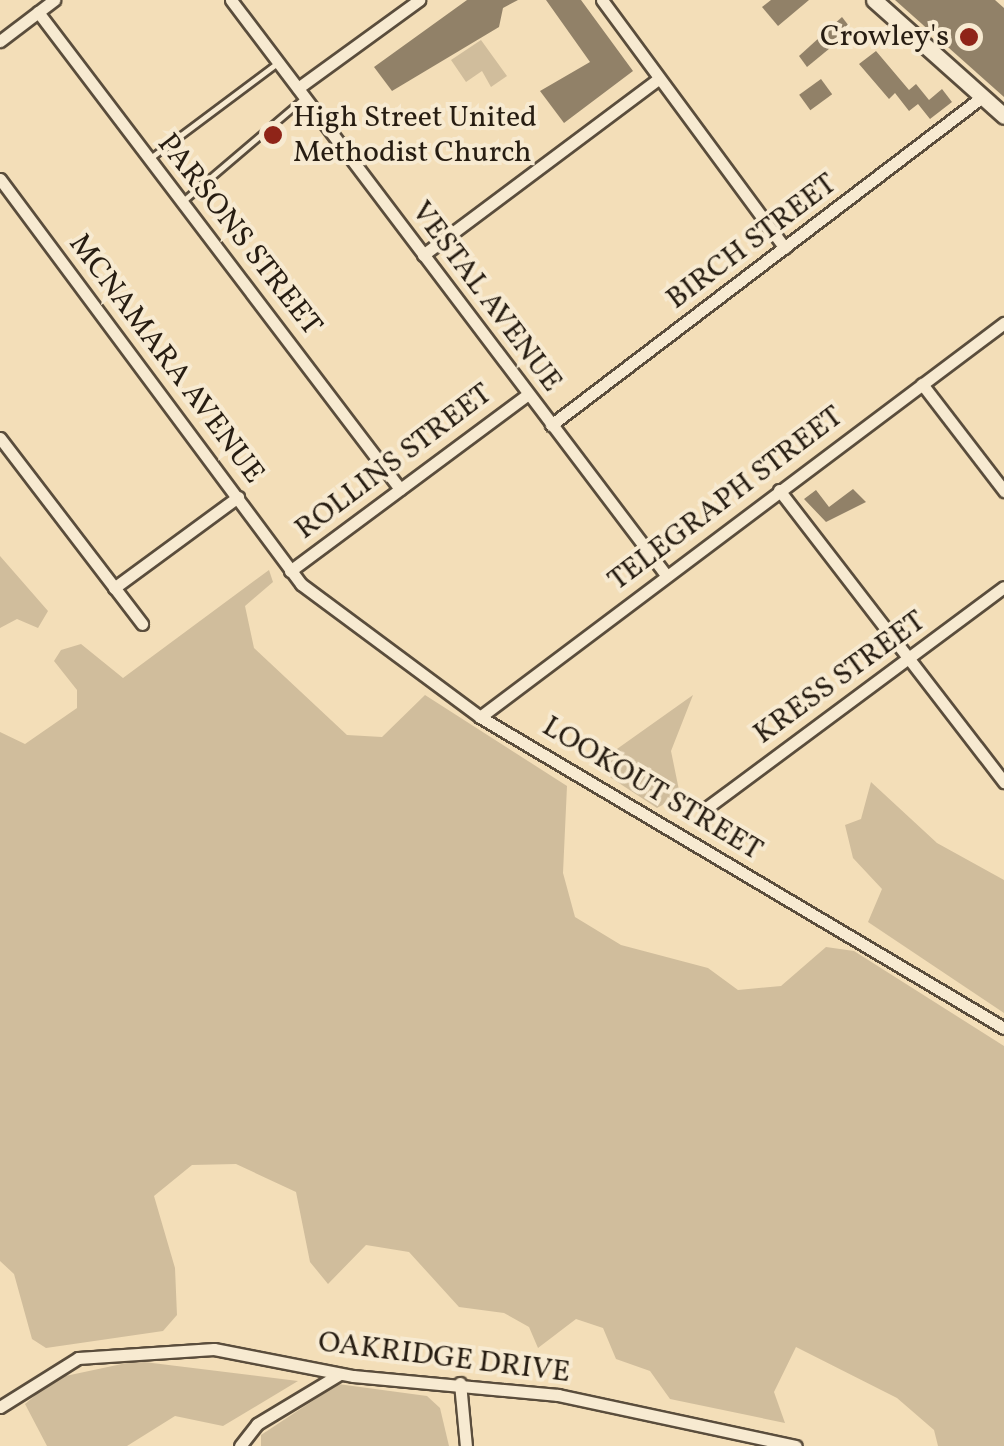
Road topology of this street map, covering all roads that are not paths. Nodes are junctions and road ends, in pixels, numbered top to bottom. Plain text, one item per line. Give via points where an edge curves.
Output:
1 (54, 0) edge
2 (231, 0) edge
3 (419, 0) edge
4 (602, 0) edge
5 (874, 0) edge
6 (38, 12) junction
7 (0, 41) edge
8 (279, 62) junction
9 (658, 79) junction
10 (301, 93) junction
11 (982, 97) junction
12 (1004, 116) edge
13 (148, 159) junction
14 (0, 180) edge
15 (181, 202) junction
16 (785, 248) junction
17 (423, 254) junction
18 (1004, 323) edge
19 (922, 384) junction
20 (528, 394) junction
21 (552, 425) junction
22 (0, 438) edge
23 (400, 489) junction
24 (779, 490) junction
25 (1004, 491) edge
26 (238, 497) junction
27 (290, 571) junction
28 (666, 576) junction
29 (1004, 587) edge
30 (114, 588) junction
31 (142, 624) dead end
32 (909, 658) junction
33 (480, 716) junction
34 (1004, 782) edge
35 (705, 808) dead end
36 (1004, 1028) edge
37 (340, 1374) junction
38 (460, 1383) junction
39 (0, 1406) edge
40 (240, 1446) edge
41 (466, 1446) edge
42 (796, 1446) edge

1 - 6 street
2 - 8 street, VESTAL AVENUE
3 - 10 street
4 - 9 street
5 - 11 main road
6 - 7 street
6 - 13 street, PARSONS STREET
8 - 10 street, VESTAL AVENUE
8 - 13 lane
9 - 16 street
9 - 17 street
10 - 15 lane
10 - 17 street, VESTAL AVENUE
11 - 12 main road
11 - 16 street, BIRCH STREET
13 - 15 street, PARSONS STREET
14 - 26 street, MCNAMARA AVENUE
15 - 23 street, PARSONS STREET
16 - 21 street, BIRCH STREET
17 - 20 street, VESTAL AVENUE
18 - 19 street, TELEGRAPH STREET
19 - 24 street, TELEGRAPH STREET
19 - 25 street
20 - 21 street, VESTAL AVENUE
20 - 23 street, ROLLINS STREET
21 - 28 street, VESTAL AVENUE
22 - 30 street
23 - 27 street, ROLLINS STREET
24 - 28 street, TELEGRAPH STREET
24 - 32 street
26 - 27 street, MCNAMARA AVENUE
26 - 30 street
27 - 33 street, LOOKOUT STREET
28 - 33 street, TELEGRAPH STREET
29 - 32 street, KRESS STREET
30 - 31 street
32 - 34 street
32 - 35 street, KRESS STREET
33 - 36 street, LOOKOUT STREET
37 - 38 street, OAKRIDGE DRIVE
37 - 39 street, OAKRIDGE DRIVE via 214,1348 160,1349 78,1358
37 - 40 street via 256,1424
38 - 41 street
38 - 42 street, OAKRIDGE DRIVE

